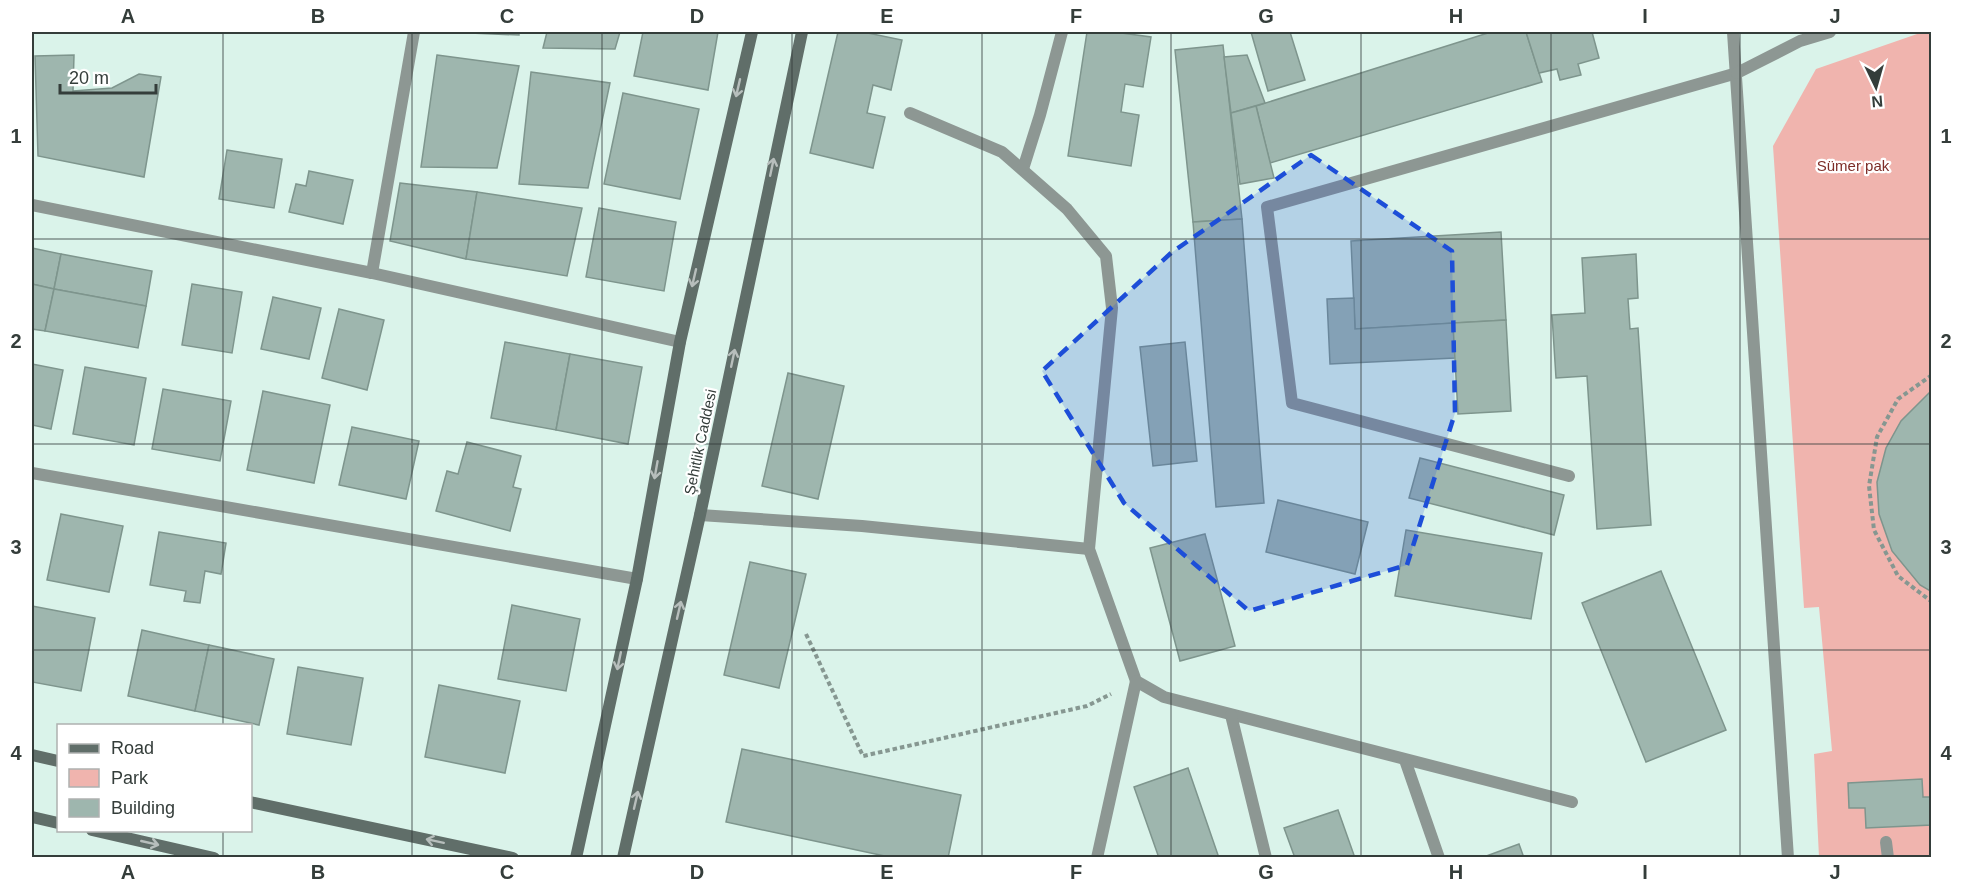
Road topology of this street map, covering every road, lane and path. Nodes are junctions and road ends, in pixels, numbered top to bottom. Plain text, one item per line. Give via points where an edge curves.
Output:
1 (414, 32) edge
2 (752, 32) edge
3 (802, 32) edge
4 (1062, 32) edge
5 (1733, 32) edge
6 (1830, 32) edge
7 (1737, 73) junction
8 (910, 113) dead end
9 (1023, 169) junction
10 (32, 205) edge
11 (372, 273) junction
12 (680, 342) junction
13 (1932, 375) edge
14 (32, 473) edge
15 (1569, 476) dead end
16 (700, 515) junction
17 (1089, 549) junction
18 (637, 579) junction
19 (1932, 602) edge
20 (806, 634) dead end
21 (1136, 681) junction
22 (1231, 715) junction
23 (32, 755) edge
24 (1405, 760) junction
25 (57, 761) edge
26 (252, 802) edge
27 (1572, 802) dead end
28 (32, 817) edge
29 (57, 823) edge
30 (97, 832) edge
31 (1887, 842) dead end
32 (214, 858) edge
33 (513, 858) edge
34 (576, 858) edge
35 (623, 858) edge
36 (1097, 858) edge
37 (1266, 858) edge
38 (1439, 858) edge
39 (1788, 858) edge
40 (1888, 858) edge

1 - 11 street
2 -> 12 street
16 -> 3 street, Şehitlik Caddesi
4 - 9 street
5 - 7 street
6 - 7 street via 1800,41
7 - 15 street via 1267,207 1292,403
7 - 39 street
8 - 9 street via 1002,152
9 - 17 street via 1067,208 1106,256 1112,308
10 - 11 street
11 - 12 street
12 -> 18 street
13 - 19 path via 1898,399 1877,436 1869,486 1874,530 1888,558 1898,576
14 - 18 street
16 - 17 street via 862,526
35 -> 16 street, Şehitlik Caddesi
17 - 21 street
18 -> 34 street
20 - 21 path via 863,756 1087,706
21 - 22 street via 1164,698
21 - 36 street
22 - 24 street
22 - 37 street
23 - 25 street
24 - 27 street
24 - 38 street
33 -> 26 street
28 - 29 street
30 -> 32 street
31 - 40 street

